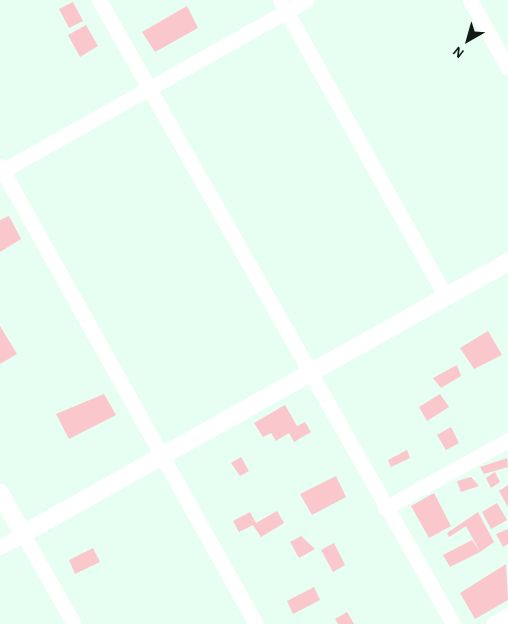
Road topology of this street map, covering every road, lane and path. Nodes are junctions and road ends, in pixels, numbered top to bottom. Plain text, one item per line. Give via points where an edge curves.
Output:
1 (99, 0) edge
2 (306, 0) edge
3 (470, 0) edge
4 (283, 6) edge
5 (508, 68) edge
6 (149, 88) junction
7 (1, 169) edge
8 (508, 262) edge
9 (446, 297) junction
10 (309, 373) junction
11 (508, 440) edge
12 (162, 456) junction
13 (0, 493) edge
14 (385, 508) junction
15 (23, 534) junction
16 (0, 547) edge
17 (508, 615) edge
18 (74, 624) edge
19 (256, 624) edge
20 (453, 624) edge
21 (493, 624) edge

1 - 6 street
2 - 4 street
3 - 5 street
4 - 6 street
4 - 9 street
6 - 7 street
6 - 10 street
7 - 12 street
8 - 9 street
9 - 10 street
10 - 12 street
10 - 14 street
11 - 14 street
12 - 15 street
12 - 19 street
13 - 15 street
14 - 20 street
15 - 16 street
15 - 18 street
17 - 21 street

